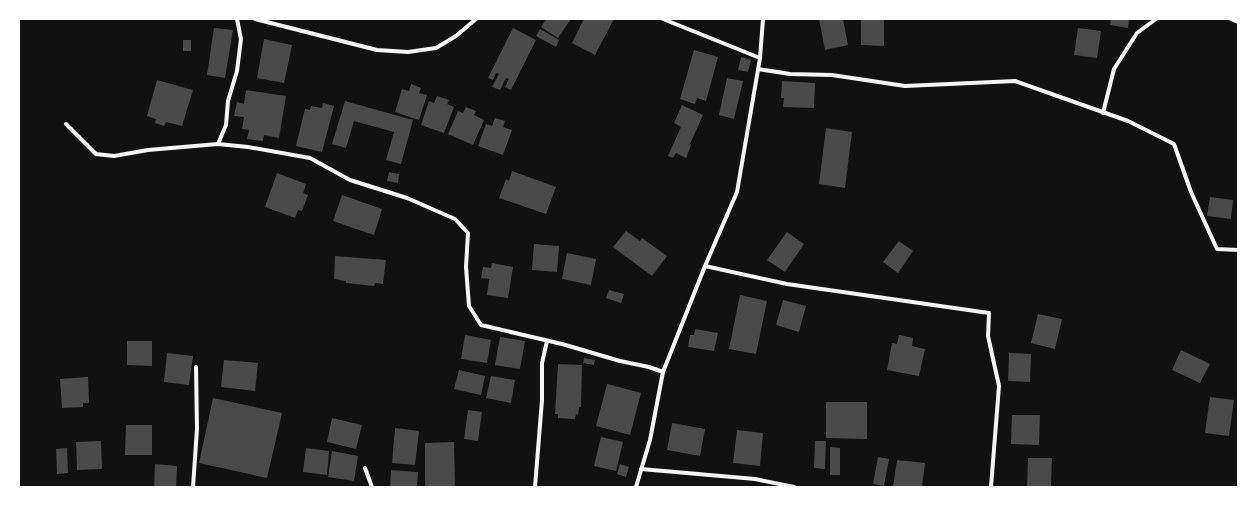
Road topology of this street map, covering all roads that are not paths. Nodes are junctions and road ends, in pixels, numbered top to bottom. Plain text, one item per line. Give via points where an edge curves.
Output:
1 (236, 19) edge
2 (255, 19) edge
3 (476, 19) edge
4 (663, 19) edge
5 (763, 19) edge
6 (1156, 19) edge
7 (1231, 19) edge
8 (1238, 22) edge
9 (760, 58) junction
10 (758, 69) junction
11 (1103, 112) junction
12 (66, 124) dead end
13 (218, 144) junction
14 (1238, 250) edge
15 (705, 266) junction
16 (547, 341) junction
17 (196, 367) dead end
18 (663, 372) junction
19 (365, 468) dead end
20 (641, 469) junction
21 (774, 485) edge
22 (193, 487) edge
23 (372, 487) edge
24 (536, 487) edge
25 (636, 487) edge
26 (794, 487) edge
27 (991, 487) edge

1 - 13 street via 241,38 238,64 228,101 226,125
2 - 3 street via 376,50 408,52 436,48 456,36
4 - 9 street
5 - 9 street
6 - 11 street via 1137,33 1114,69
7 - 8 street
9 - 10 street
10 - 11 street via 790,74 832,75 905,86 1015,81
10 - 15 street via 737,192
11 - 14 street via 1128,121 1174,144 1191,192 1217,249
12 - 13 street via 96,154 114,156 148,150
13 - 16 street via 310,158 350,180 407,198 455,218 468,233 466,267 469,306 482,325
15 - 18 street
15 - 27 street via 787,284 989,313 988,336 999,386
16 - 18 street
16 - 24 street via 542,363
17 - 22 street via 197,429
18 - 20 street via 650,440
19 - 23 street
20 - 21 street via 755,479
20 - 25 street
21 - 26 street

